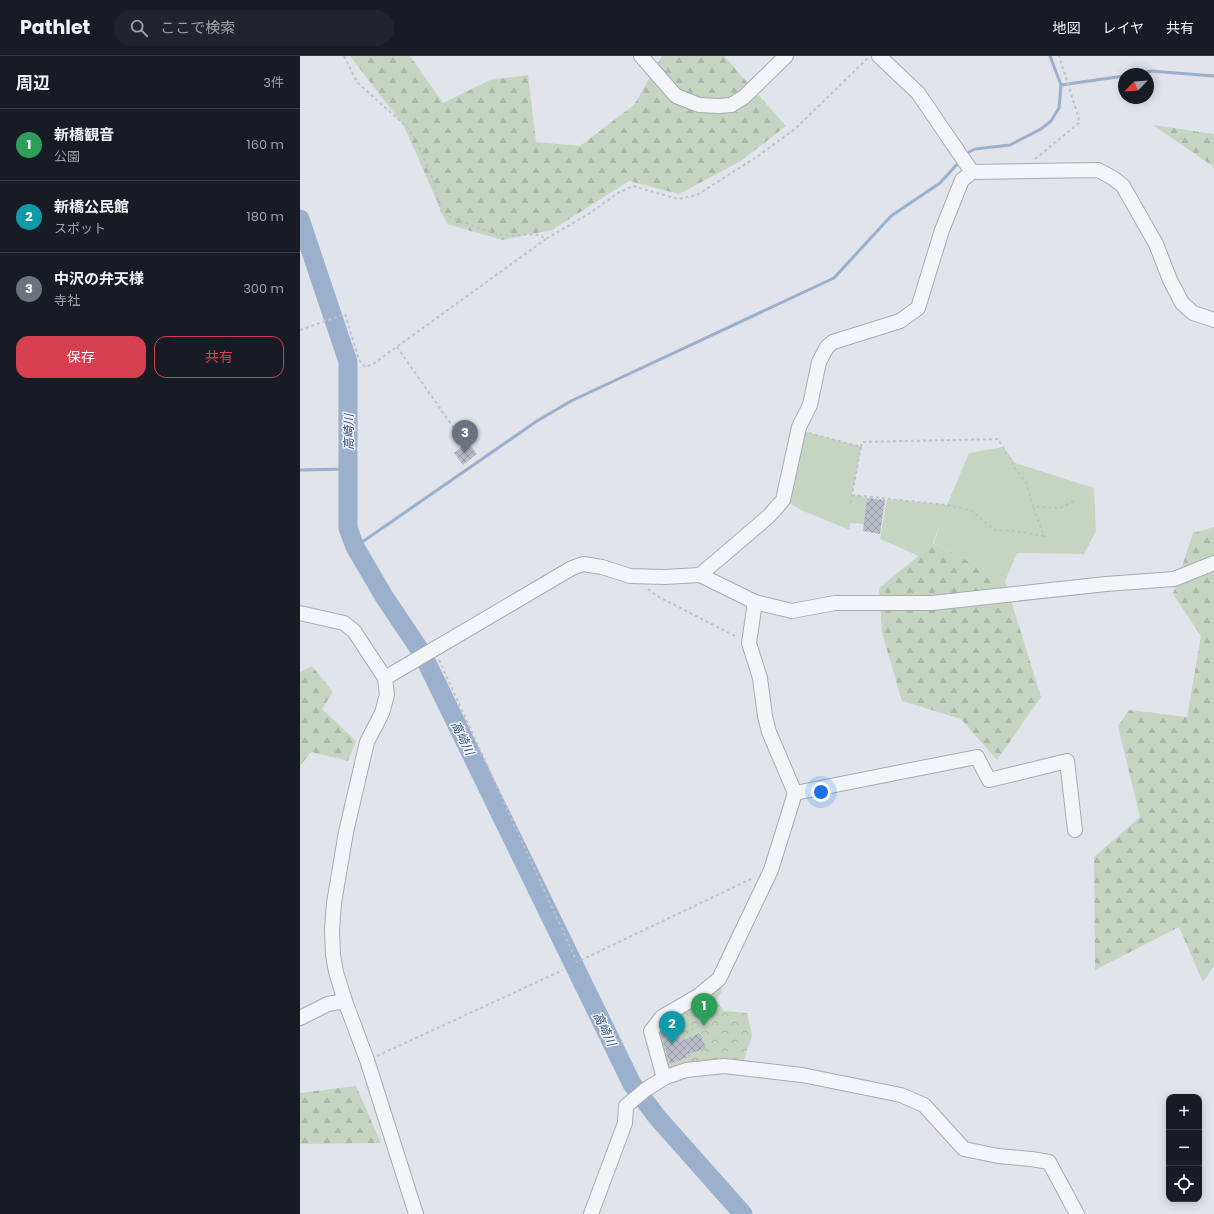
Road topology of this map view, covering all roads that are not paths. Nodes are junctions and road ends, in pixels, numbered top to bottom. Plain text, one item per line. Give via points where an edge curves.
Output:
1 (641, 56) edge
2 (786, 56) edge
3 (879, 56) edge
4 (972, 172) junction
5 (1214, 320) edge
6 (1214, 563) edge
7 (700, 575) junction
8 (755, 602) junction
9 (300, 613) edge
10 (385, 678) junction
11 (795, 793) junction
12 (1075, 830) dead end
13 (345, 1001) junction
14 (300, 1018) edge
15 (664, 1078) junction
16 (416, 1214) edge
17 (591, 1214) edge
18 (1077, 1214) edge

1 - 2 street via 676,96 698,105 718,106 731,105 744,98
3 - 4 street via 918,93
4 - 5 street via 1098,170 1113,178 1124,186 1156,244 1182,303 1193,313
4 - 7 street via 962,180 942,230 918,308 900,321 833,342 827,348 819,362 810,405 798,430 783,500 769,516
6 - 8 street via 1174,579 932,603 835,603 792,610
7 - 8 street
7 - 10 street via 630,576 583,564 572,568
8 - 11 street via 749,643 760,678 769,732
9 - 10 street via 344,623 354,631
10 - 13 street via 387,694 382,713 367,742 346,832 334,903 333,955
11 - 12 street via 977,757 989,780 1067,761
11 - 15 street via 770,870 719,979 698,996 662,1018 651,1031
13 - 14 street via 328,1004
13 - 16 street via 367,1060
15 - 17 street via 626,1106 625,1123
15 - 18 street via 686,1070 724,1066 802,1075 901,1095 924,1105 964,1149 1049,1162

